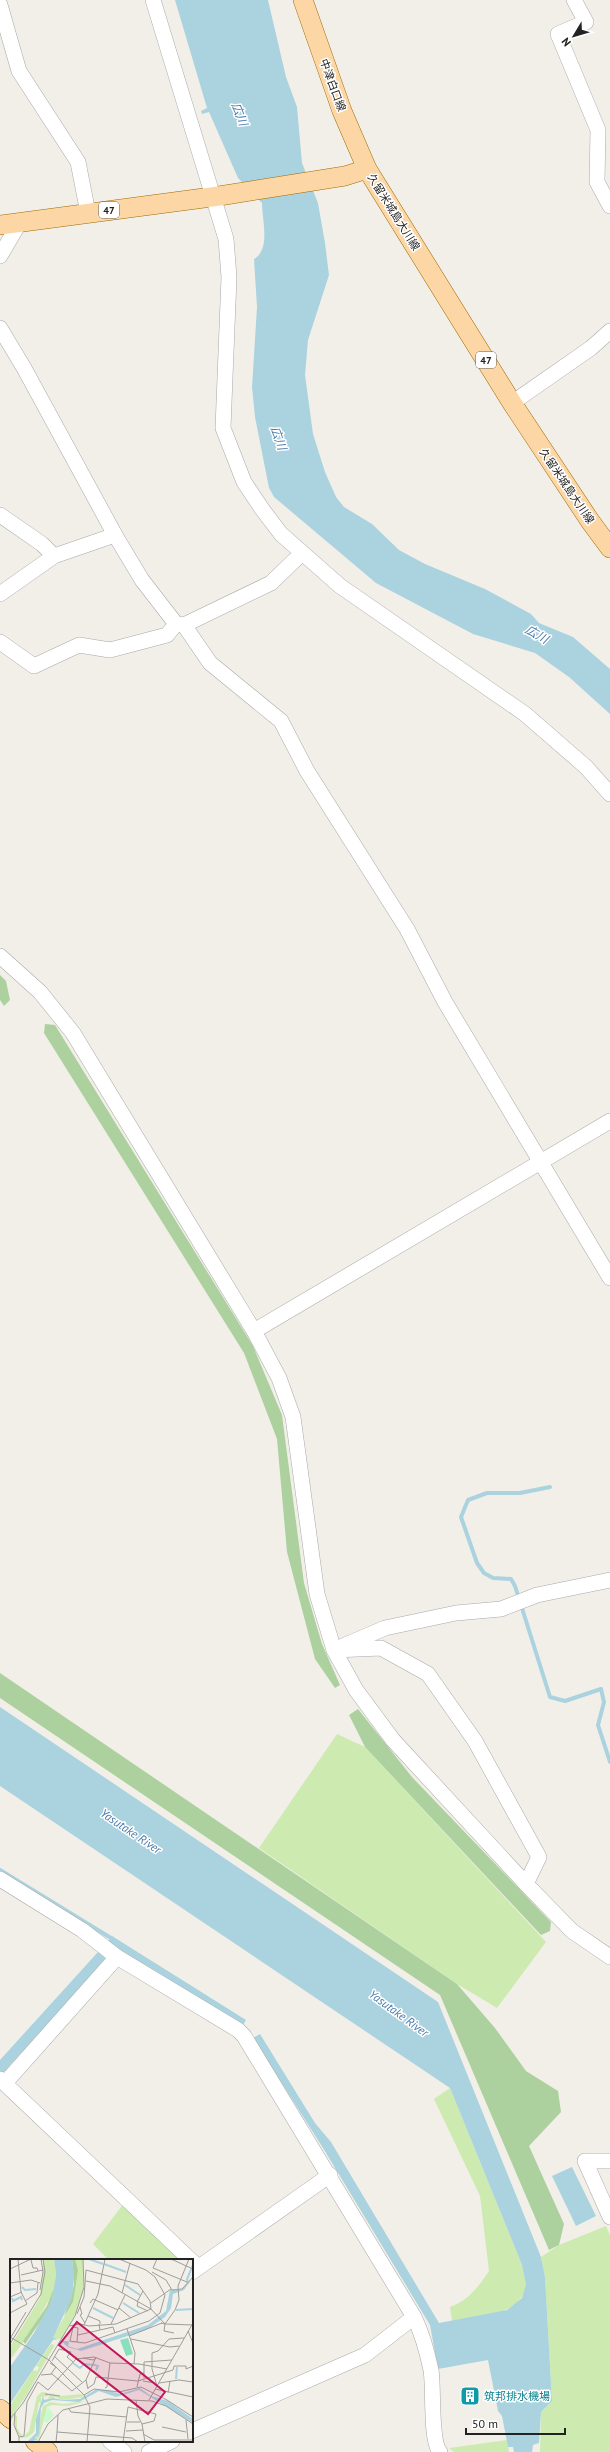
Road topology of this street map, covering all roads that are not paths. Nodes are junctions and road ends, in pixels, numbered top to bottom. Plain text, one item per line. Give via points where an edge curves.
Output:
1 (153, 0) edge
2 (303, 0) edge
3 (574, 0) edge
4 (0, 4) edge
5 (367, 169) junction
6 (215, 196) junction
7 (610, 206) edge
8 (88, 212) junction
9 (20, 222) junction
10 (0, 225) edge
11 (0, 256) edge
12 (0, 328) edge
13 (610, 331) edge
14 (512, 403) junction
15 (0, 515) edge
16 (115, 535) junction
17 (610, 548) edge
18 (302, 553) junction
19 (54, 556) junction
20 (0, 594) edge
21 (180, 625) junction
22 (0, 642) edge
23 (610, 794) edge
24 (0, 956) edge
25 (610, 1121) edge
26 (541, 1164) junction
27 (610, 1278) edge
28 (254, 1331) junction
29 (610, 1580) edge
30 (334, 1650) junction
31 (0, 1879) edge
32 (526, 1884) junction
33 (610, 1957) edge
34 (117, 1958) junction
35 (2, 2081) edge
36 (610, 2161) edge
37 (330, 2175) junction
38 (610, 2216) edge
39 (184, 2259) edge
40 (195, 2270) edge
41 (414, 2317) junction
42 (0, 2409) edge
43 (10, 2418) edge
44 (193, 2431) edge
45 (36, 2442) edge
46 (111, 2442) edge
47 (170, 2442) edge
48 (48, 2452) edge
49 (124, 2452) edge
50 (149, 2452) edge
51 (440, 2452) edge

1 - 6 street
2 - 5 main road, 中津白口線 via 342,112
3 - 7 street via 586,22 558,34 598,130 596,182
4 - 8 street via 19,71 78,162
5 - 6 main road, 久留米城島大川線 / 47 via 345,176
5 - 14 main road, 久留米城島大川線 / 47
6 - 8 main road, 久留米城島大川線 / 47
6 - 18 street via 226,239 229,277 223,428 244,482 281,534
8 - 9 main road, 久留米城島大川線 / 47
9 - 10 main road, 久留米城島大川線 / 47
9 - 11 street
12 - 16 street
13 - 14 street via 591,348
14 - 17 main road, 久留米城島大川線 / 47
15 - 19 street via 42,544
16 - 19 street
16 - 21 street via 142,580
18 - 21 street via 271,583
18 - 23 street via 340,586 525,714 586,767
19 - 20 street
21 - 22 street via 167,635 110,650 78,645 34,666
21 - 26 street via 210,663 280,721 307,771 407,928 445,1002
24 - 28 street via 40,992 73,1033
25 - 26 street
26 - 27 street
26 - 28 street
28 - 30 street via 279,1378 293,1417 317,1594
29 - 30 street via 537,1595 501,1609 456,1614 385,1628
30 - 32 street via 356,1690 393,1740
30 - 32 street via 381,1648 428,1674 475,1741 539,1857
31 - 34 street via 82,1930
32 - 33 street via 572,1931
34 - 35 street
34 - 37 street via 244,2036
35 - 39 street
36 - 38 street via 585,2161
37 - 40 street
37 - 41 street
41 - 44 street via 365,2355
41 - 51 street via 422,2332 431,2370 434,2423
42 - 43 main road
45 - 48 main road
46 - 49 street
47 - 50 street

